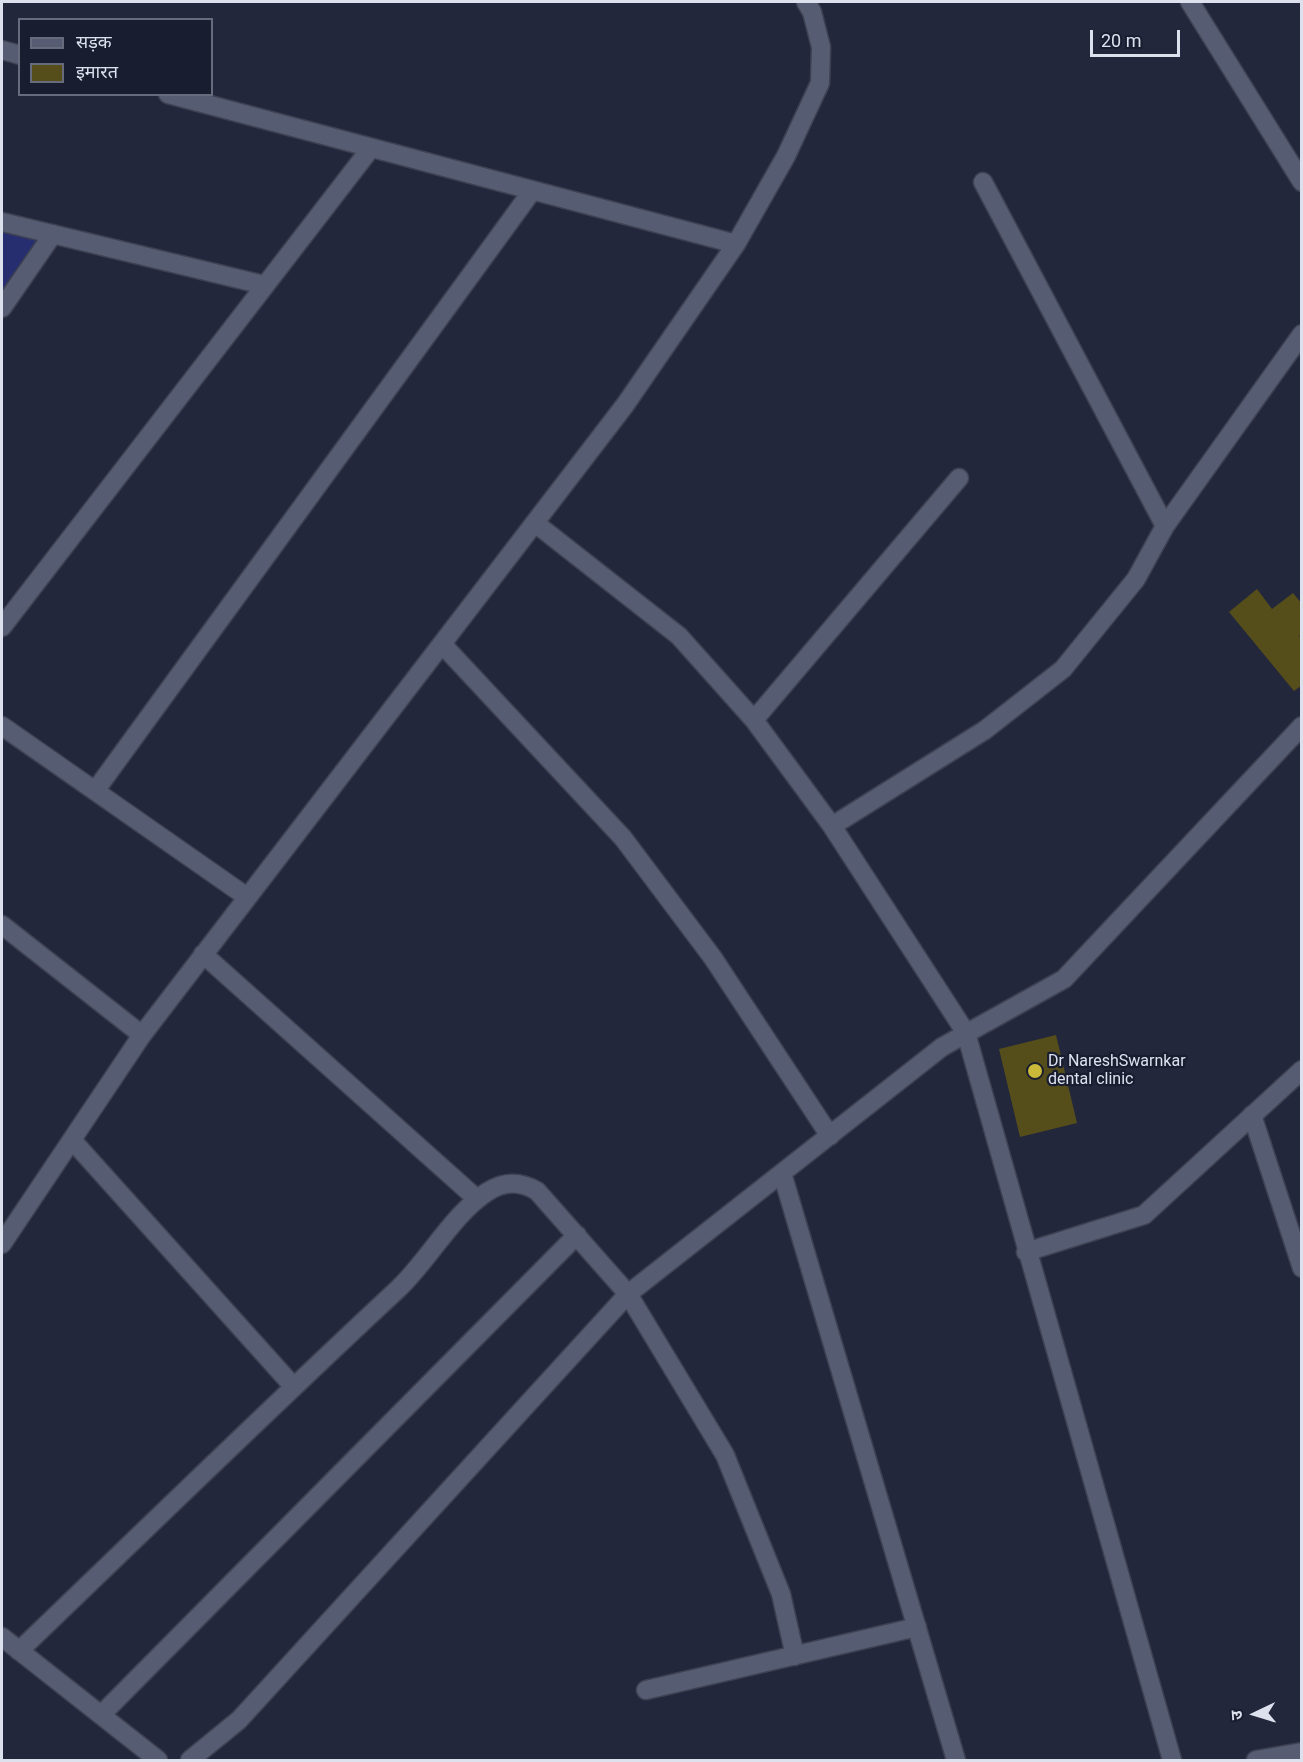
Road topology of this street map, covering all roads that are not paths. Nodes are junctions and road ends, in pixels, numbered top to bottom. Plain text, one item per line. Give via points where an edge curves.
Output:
1 (806, 2) edge
2 (1190, 2) edge
3 (2, 50) edge
4 (18, 54) edge
5 (176, 96) edge
6 (371, 148) junction
7 (983, 182) dead end
8 (1302, 182) edge
9 (532, 191) junction
10 (2, 222) edge
11 (53, 234) junction
12 (736, 244) junction
13 (264, 285) junction
14 (2, 308) edge
15 (1302, 334) edge
16 (959, 478) dead end
17 (534, 523) junction
18 (1165, 526) junction
19 (2, 627) edge
20 (442, 644) junction
21 (754, 720) junction
22 (2, 726) edge
23 (1302, 726) edge
24 (95, 791) junction
25 (832, 826) junction
26 (247, 897) junction
27 (2, 925) edge
28 (204, 954) junction
29 (966, 1033) junction
30 (142, 1035) junction
31 (1302, 1070) edge
32 (1252, 1115) junction
33 (830, 1136) junction
34 (72, 1140) junction
35 (782, 1173) junction
36 (477, 1199) junction
37 (577, 1235) junction
38 (2, 1244) edge
39 (1026, 1252) junction
40 (1302, 1268) edge
41 (628, 1294) junction
42 (293, 1386) junction
43 (917, 1628) junction
44 (2, 1637) edge
45 (19, 1651) junction
46 (795, 1656) junction
47 (646, 1690) dead end
48 (101, 1715) junction
49 (1302, 1752) edge
50 (158, 1761) edge
51 (190, 1761) edge
52 (956, 1761) edge
53 (1172, 1761) edge
54 (1256, 1761) edge

1 - 12 street via 821,48 820,82 786,156
2 - 8 street
3 - 4 street
5 - 6 street
6 - 9 street
6 - 13 street
7 - 18 street
9 - 12 street
9 - 24 street
10 - 11 street
11 - 13 street
11 - 14 street
12 - 17 street via 625,405
13 - 19 street
15 - 18 street
16 - 21 street
17 - 20 street
17 - 21 street via 679,636
18 - 25 street via 1136,579 1063,669 985,730
20 - 26 street
20 - 33 street via 623,838 713,958
21 - 25 street
22 - 24 street
23 - 29 street via 1064,979
24 - 26 street
25 - 29 street
26 - 28 street
27 - 30 street
28 - 30 street
28 - 36 street
29 - 33 street via 942,1047
29 - 39 street
30 - 34 street
31 - 32 street
32 - 39 street via 1144,1215
32 - 40 street
33 - 35 street
34 - 38 street
34 - 42 street
35 - 41 street
35 - 43 street
36 - 37 street via 503,1184 525,1184 537,1191
36 - 42 street via 402,1286
37 - 41 street
37 - 48 street
39 - 53 street
41 - 46 street via 725,1455 781,1594
41 - 51 street via 239,1720
42 - 45 street
43 - 46 street
43 - 52 street
44 - 45 street
45 - 48 street
46 - 47 street
48 - 50 street
49 - 54 street

